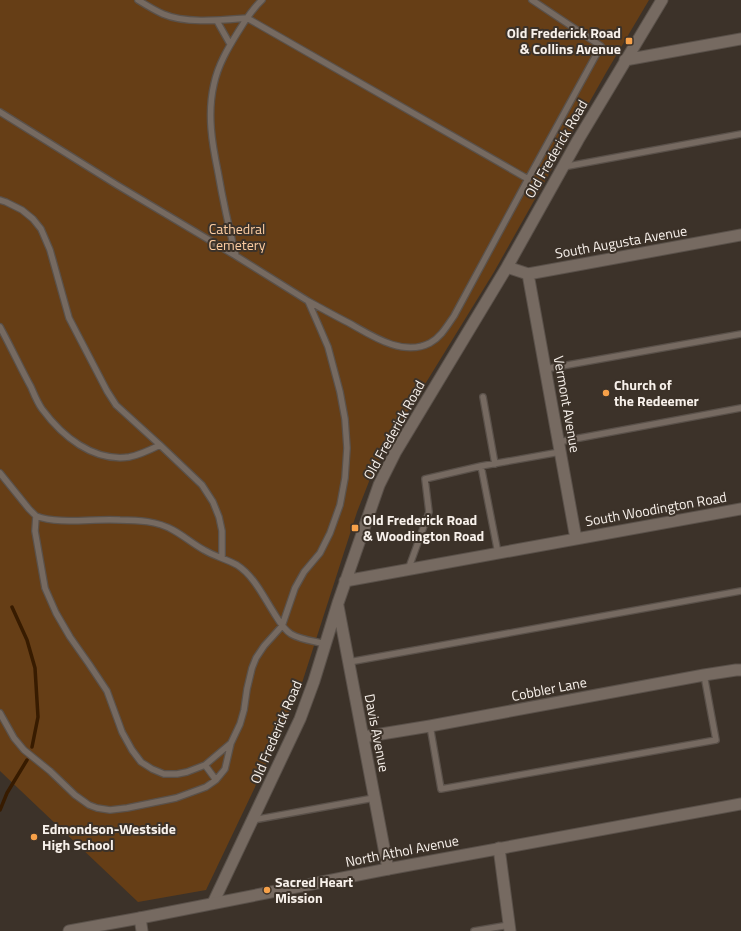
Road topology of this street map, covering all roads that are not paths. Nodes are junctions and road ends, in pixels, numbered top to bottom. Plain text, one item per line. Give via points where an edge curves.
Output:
1 (138, 0) edge
2 (262, 0) edge
3 (532, 0) edge
4 (662, 0) edge
5 (247, 18) junction
6 (217, 21) junction
7 (741, 39) edge
8 (230, 44) junction
9 (625, 60) junction
10 (0, 112) edge
11 (741, 134) edge
12 (562, 167) junction
13 (528, 179) junction
14 (0, 200) edge
15 (741, 235) edge
16 (236, 256) junction
17 (507, 267) junction
18 (528, 274) junction
19 (308, 301) junction
20 (0, 327) edge
21 (741, 334) edge
22 (545, 369) junction
23 (483, 397) dead end
24 (741, 408) edge
25 (160, 445) junction
26 (559, 447) junction
27 (495, 464) junction
28 (481, 466) junction
29 (0, 473) edge
30 (741, 509) edge
31 (36, 516) junction
32 (576, 539) junction
33 (498, 553) junction
34 (222, 558) junction
35 (408, 570) junction
36 (345, 581) junction
37 (741, 591) edge
38 (338, 603) junction
39 (282, 626) junction
40 (326, 644) junction
41 (349, 662) junction
42 (741, 670) edge
43 (704, 675) junction
44 (0, 713) edge
45 (430, 726) junction
46 (363, 738) junction
47 (231, 743) junction
48 (205, 765) junction
49 (216, 780) junction
50 (374, 798) junction
51 (741, 804) edge
52 (253, 820) junction
53 (499, 848) junction
54 (388, 869) junction
55 (213, 903) junction
56 (140, 918) junction
57 (509, 928) edge
58 (69, 931) edge
59 (142, 931) edge
60 (474, 931) edge

1 - 6 lane via 163,14 177,18
2 - 5 lane
3 - 13 lane via 601,46
4 - 9 street, Old Frederick Road
5 - 6 lane
5 - 8 lane
5 - 13 lane
6 - 8 lane
7 - 9 street
8 - 16 lane via 214,84 211,127 223,201
9 - 12 street, Old Frederick Road
10 - 16 lane
11 - 12 lane
12 - 17 street, Old Frederick Road
13 - 19 lane via 454,316 442,334 430,343 405,348 388,344
14 - 25 lane via 22,210 33,218 41,229 50,250 69,318 107,392 116,405
15 - 18 street, South Augusta Avenue
16 - 19 lane
17 - 18 street, South Augusta Avenue
17 - 36 street, Old Frederick Road via 395,453 379,485
18 - 22 street, Vermont Avenue
19 - 39 lane via 328,347 340,392 345,419 347,456 340,505 330,533 320,553 295,588
20 - 25 lane via 41,408 57,427 75,441 89,451 116,458 142,454
21 - 22 lane
22 - 26 street, Vermont Avenue
23 - 27 lane
24 - 26 lane
25 - 34 lane via 202,485 214,502 222,530
26 - 27 lane
26 - 32 street, Vermont Avenue
27 - 28 lane
28 - 33 lane
28 - 35 lane via 425,479 429,512
29 - 31 lane
30 - 32 street, South Woodington Road
31 - 34 lane via 56,520 119,519 157,523
31 - 48 lane via 35,531 45,588 70,637 107,691 122,732 132,750 141,762 164,774 182,773
32 - 33 street, South Woodington Road
33 - 35 street, South Woodington Road
34 - 39 lane via 246,572
35 - 36 street, South Woodington Road
36 - 38 street, Old Frederick Road
37 - 41 lane
38 - 40 street, Old Frederick Road
38 - 41 street, Davis Avenue
39 - 40 lane via 300,638
39 - 47 lane via 256,658 240,724
40 - 52 street, Old Frederick Road via 300,719
41 - 46 street, Davis Avenue
42 - 43 street, Cobbler Lane
43 - 45 street, Cobbler Lane
43 - 45 lane via 716,740 441,789
44 - 49 lane via 24,750 75,794 97,808 127,808 176,798 206,787
45 - 46 street, Cobbler Lane
46 - 50 street, Davis Avenue
47 - 48 lane
47 - 49 lane via 225,769
48 - 49 lane
50 - 52 lane
50 - 54 street, Davis Avenue
51 - 53 street, North Athol Avenue
52 - 55 street, Old Frederick Road
53 - 54 street, North Athol Avenue
53 - 57 street
54 - 55 street, North Athol Avenue
55 - 56 street, North Athol Avenue
56 - 58 street, North Athol Avenue
56 - 59 street
57 - 60 lane

